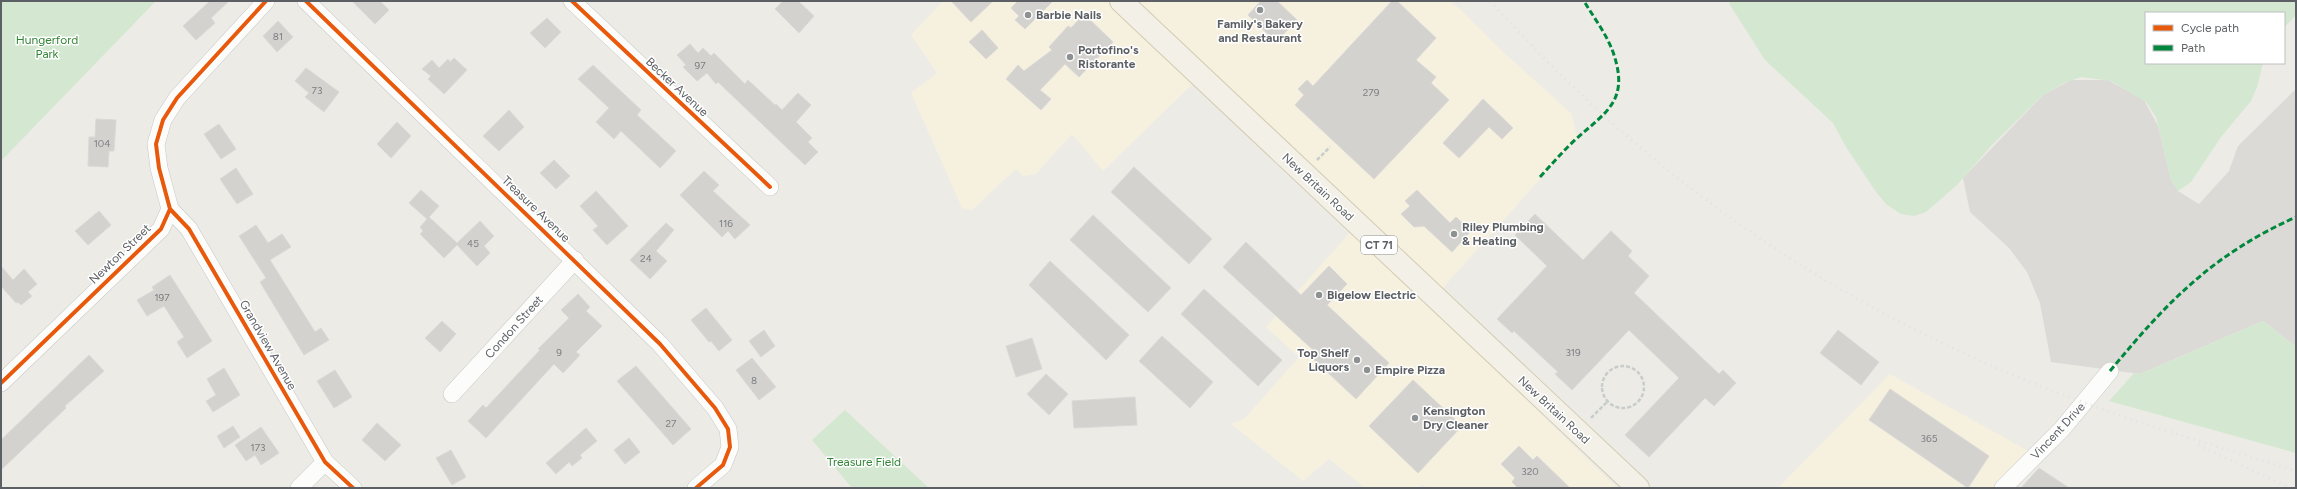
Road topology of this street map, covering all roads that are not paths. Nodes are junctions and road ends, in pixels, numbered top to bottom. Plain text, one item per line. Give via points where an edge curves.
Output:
1 (266, 1) edge
2 (306, 1) edge
3 (572, 1) edge
4 (1121, 1) edge
5 (770, 187) dead end
6 (170, 209) junction
7 (575, 260) junction
8 (2110, 371) dead end
9 (1, 382) edge
10 (452, 394) dead end
11 (325, 462) junction
12 (299, 488) edge
13 (353, 488) edge
14 (696, 488) edge
15 (1638, 488) edge
16 (2003, 488) edge

1 - 6 street via 177,98 163,120 156,144 159,168
2 - 7 street, Treasure Avenue
3 - 5 street, Becker Avenue
4 - 15 main road, New Britain Road / CT 71
6 - 9 street, Newton Street via 162,228
6 - 11 street, Grandview Avenue via 189,229
7 - 10 street, Condon Street
7 - 14 street, Treasure Avenue via 660,344 715,408 728,429 730,447 723,465
8 - 16 street, Vincent Drive via 2048,443
11 - 12 street
11 - 13 street, Grandview Avenue

